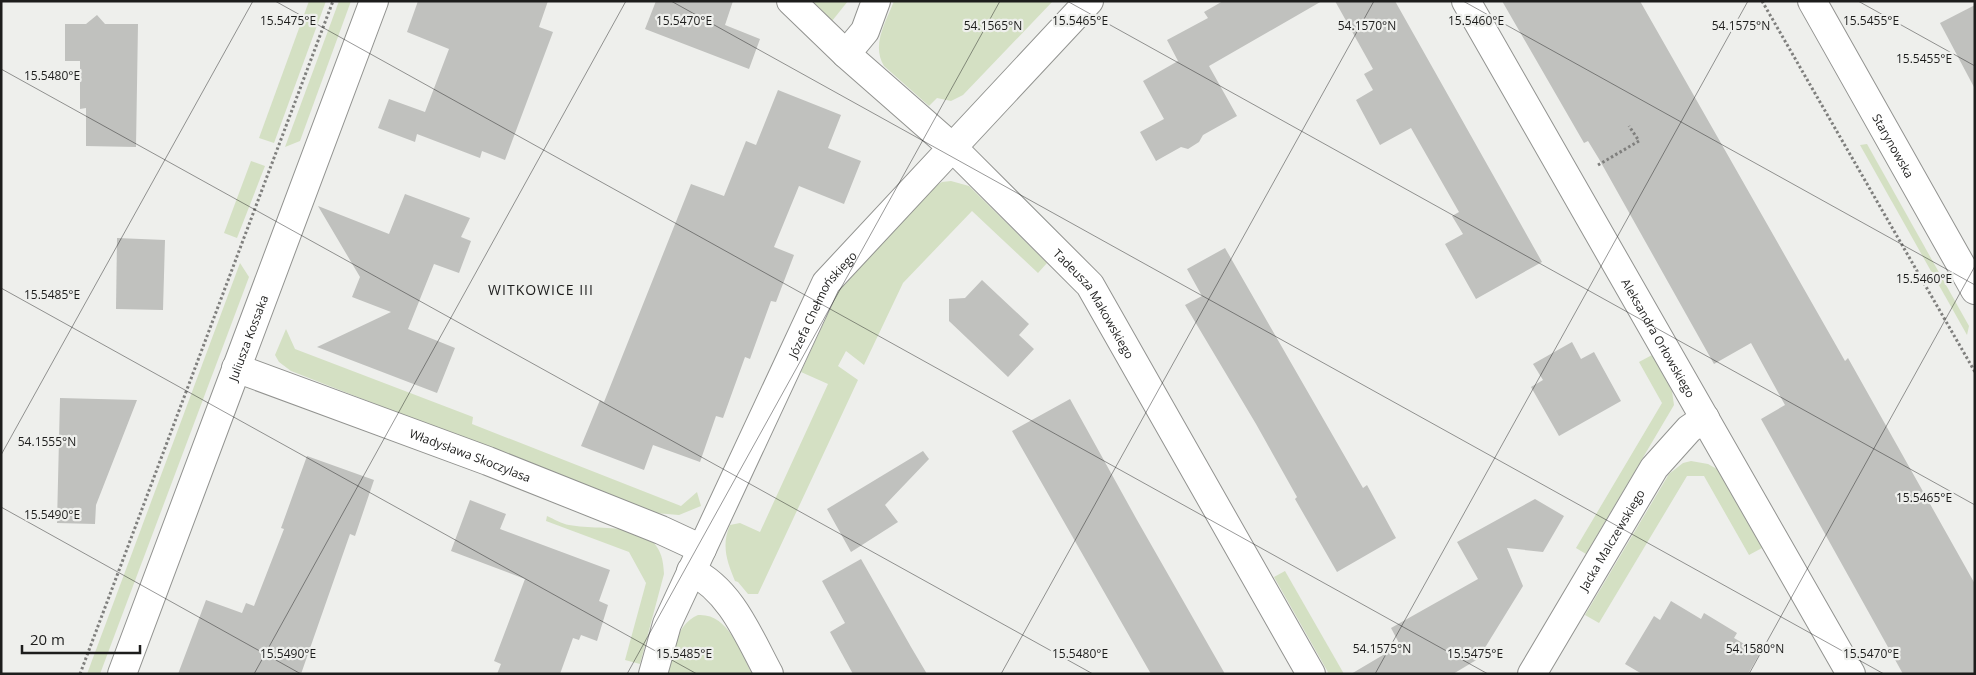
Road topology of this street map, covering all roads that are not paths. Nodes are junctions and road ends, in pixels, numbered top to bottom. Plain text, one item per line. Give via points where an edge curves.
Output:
1 (374, 1) edge
2 (791, 1) edge
3 (876, 1) edge
4 (1089, 1) edge
5 (1466, 1) edge
6 (1812, 1) edge
7 (846, 54) junction
8 (952, 147) junction
9 (1975, 290) edge
10 (236, 368) junction
11 (1705, 418) junction
12 (696, 560) junction
13 (122, 674) edge
14 (653, 674) edge
15 (769, 674) edge
16 (1311, 674) edge
17 (1532, 674) edge
18 (1852, 674) edge

1 - 10 street, Juliusza Kossaka
2 - 7 street, Tadeusza Makowskiego
3 - 7 street via 865,31
4 - 8 street, Józefa Chełmońskiego
5 - 11 street, Aleksandra Orłowskiego
6 - 9 street, Starynowska
7 - 8 street, Tadeusza Makowskiego
8 - 12 street, Józefa Chełmońskiego via 826,283
8 - 16 street, Tadeusza Makowskiego via 1090,285
10 - 12 street, Władysława Skoczylasa via 488,461 661,530
10 - 13 street, Juliusza Kossaka
11 - 17 street, Jacka Malczewskiego via 1689,429 1654,468
11 - 18 street, Aleksandra Orłowskiego
12 - 14 street, Józefa Chełmońskiego via 667,624
12 - 15 street, Władysława Skoczylasa via 705,577 736,615

